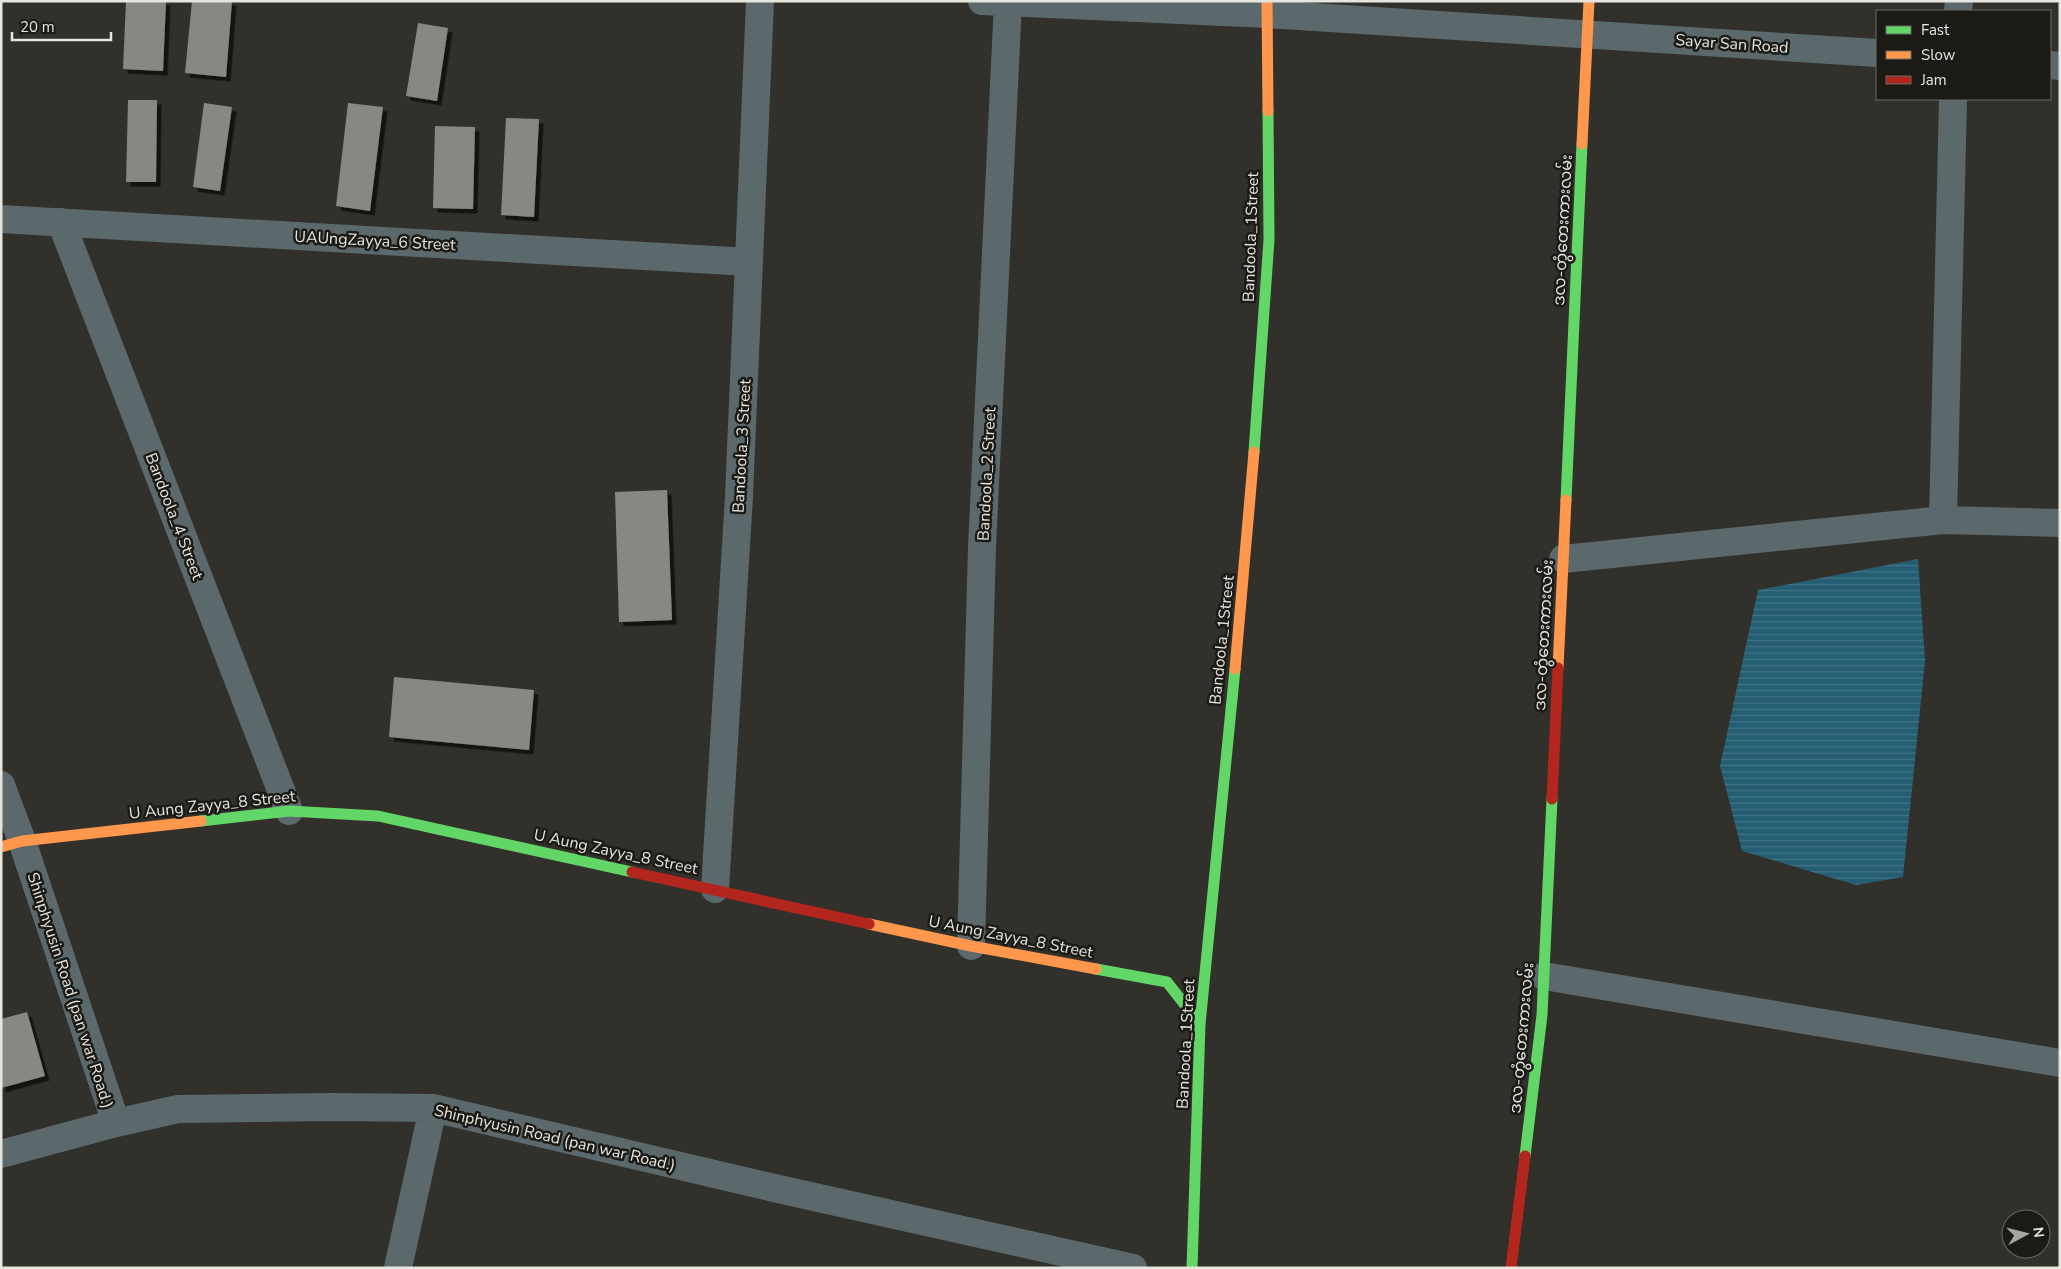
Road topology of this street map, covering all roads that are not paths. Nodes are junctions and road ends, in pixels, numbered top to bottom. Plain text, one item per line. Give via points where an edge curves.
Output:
1 (760, 1) edge
2 (1589, 1) edge
3 (995, 2) edge
4 (1267, 8) edge
5 (1587, 33) junction
6 (1876, 52) edge
7 (1953, 100) edge
8 (1, 219) edge
9 (61, 222) junction
10 (749, 262) junction
11 (1943, 520) junction
12 (2060, 523) edge
13 (1563, 559) junction
14 (1, 784) edge
15 (289, 811) junction
16 (12, 844) edge
17 (715, 890) junction
18 (971, 946) junction
19 (1544, 976) junction
20 (1200, 1024) junction
21 (2060, 1063) edge
22 (433, 1108) junction
23 (116, 1123) junction
24 (1, 1154) edge
25 (398, 1268) edge
26 (1133, 1268) edge
27 (1192, 1268) edge
28 (1511, 1268) edge

1 - 10 street, Bandoola_3 Street
2 - 5 street, ဒလ-တွံတေးကားလမ်း
3 - 4 street, Sayar San Road
3 - 18 street, Bandoola_2 Street
4 - 5 street, Sayar San Road
4 - 20 street, Bandoola_1Street via 1269,240 1246,555
5 - 6 street, Sayar San Road
5 - 13 street, ဒလ-တွံတေးကားလမ်း
7 - 11 street
8 - 9 street, UAUngZayya_6 Street
9 - 10 street, UAUngZayya_6 Street
9 - 15 street, Bandoola_4 Street
10 - 17 street, Bandoola_3 Street via 739,496
11 - 12 street
11 - 13 street
13 - 19 street, ဒလ-တွံတေးကားလမ်း
14 - 16 street, Shinphyusin Road (pan war Road.)
15 - 16 street, U Aung Zayya_8 Street
15 - 17 street, U Aung Zayya_8 Street via 378,816
16 - 23 street, Shinphyusin Road (pan war Road.)
17 - 18 street, U Aung Zayya_8 Street
18 - 20 street, U Aung Zayya_8 Street via 1167,982
19 - 21 street
19 - 28 street, ဒလ-တွံတေးကားလမ်း
20 - 27 street, Bandoola_1Street
22 - 23 street, Shinphyusin Road (pan war Road.) via 178,1109
22 - 25 street
22 - 26 street, Shinphyusin Road (pan war Road.)
23 - 24 street

